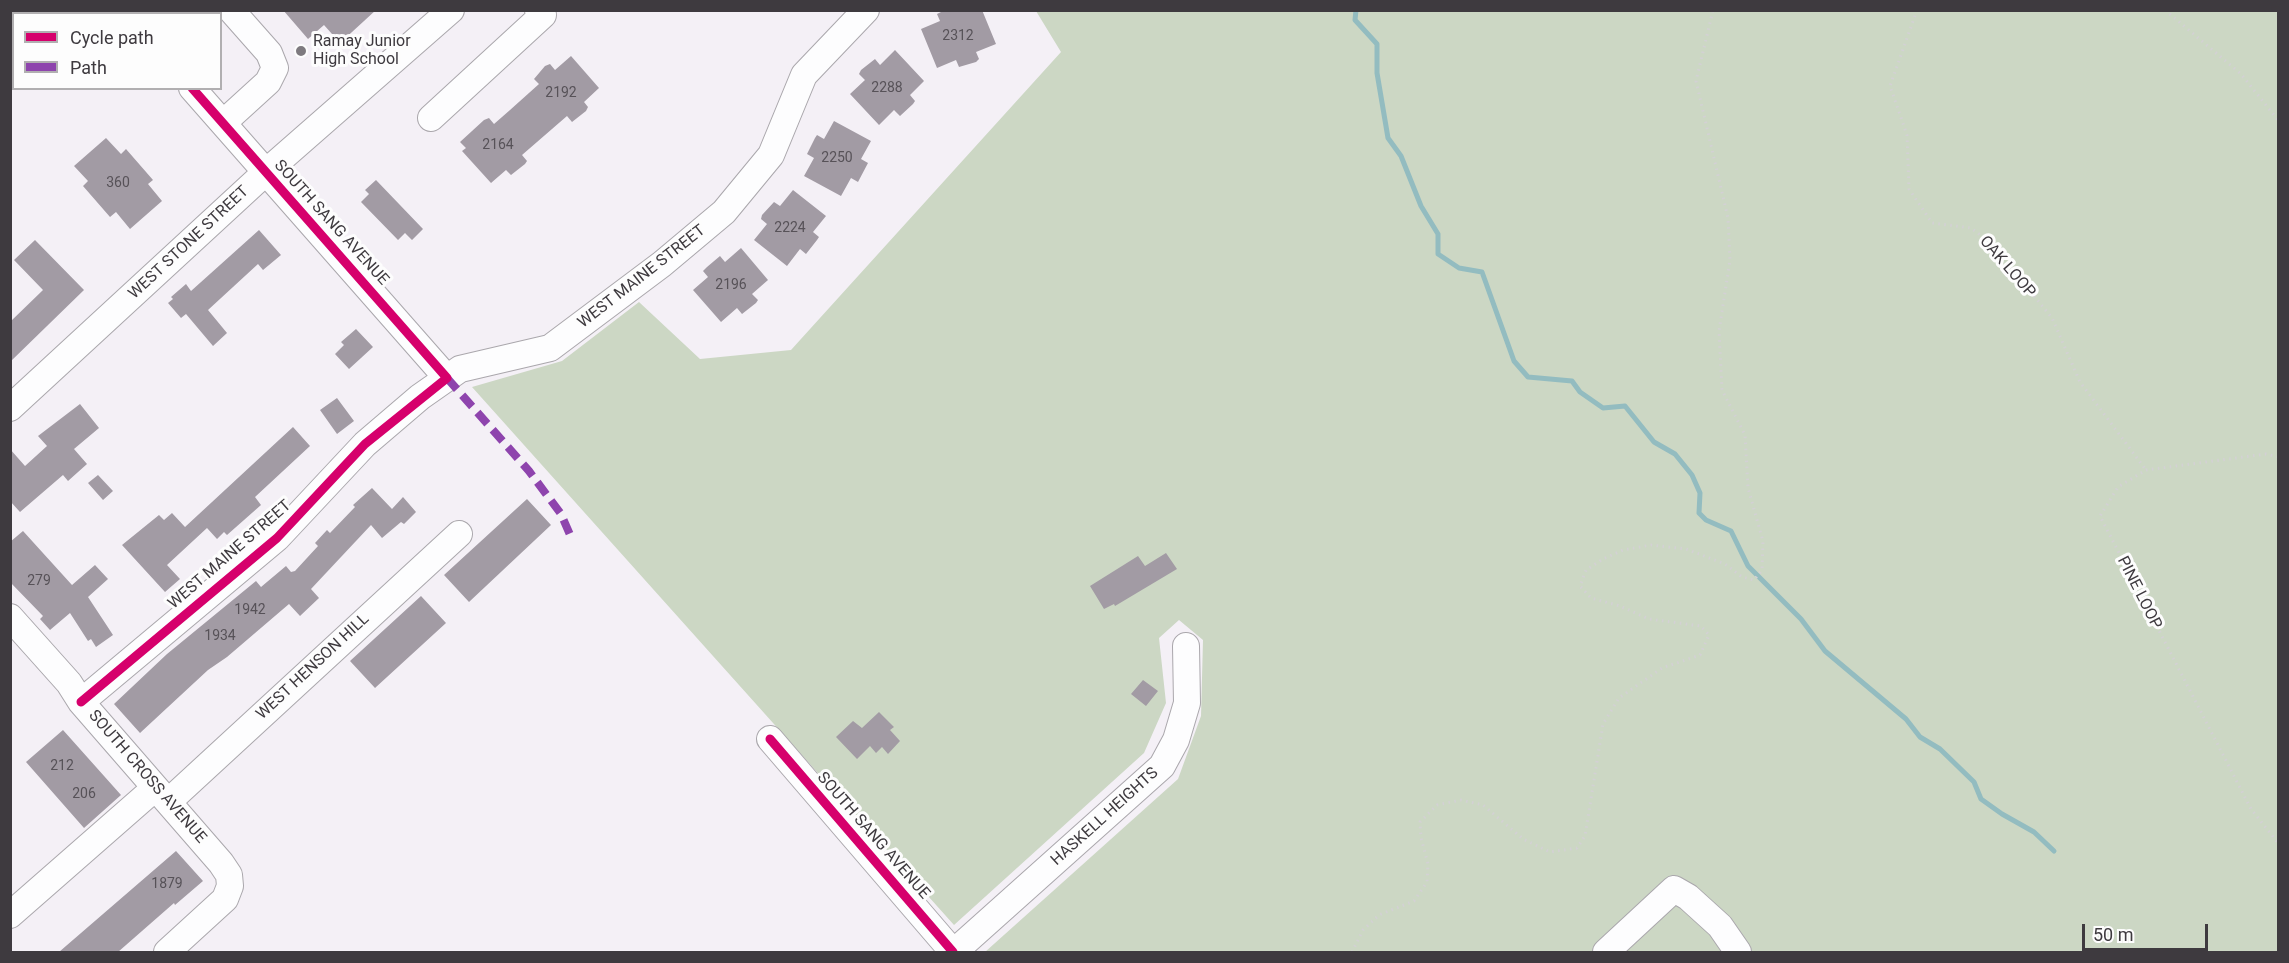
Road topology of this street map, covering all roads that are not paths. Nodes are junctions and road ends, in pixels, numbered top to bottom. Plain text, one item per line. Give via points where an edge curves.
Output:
1 (231, 10) edge
2 (452, 10) edge
3 (538, 10) edge
4 (866, 10) edge
5 (194, 90) edge
6 (431, 118) dead end
7 (223, 123) junction
8 (266, 172) junction
9 (447, 378) junction
10 (11, 406) edge
11 (459, 534) dead end
12 (10, 617) edge
13 (1186, 646) dead end
14 (81, 702) junction
15 (770, 740) dead end
16 (162, 795) junction
17 (10, 915) edge
18 (167, 952) edge
19 (954, 952) edge
20 (1606, 952) edge
21 (1738, 952) edge

1 - 7 street via 267,50 274,68 268,82
2 - 8 street, WEST STONE STREET
3 - 6 street via 543,15
4 - 9 street, WEST MAINE STREET via 804,75 771,155 724,212 550,348 460,369
5 - 7 street, SOUTH SANG AVENUE
7 - 8 street, SOUTH SANG AVENUE
8 - 9 street, SOUTH SANG AVENUE
8 - 10 street, WEST STONE STREET
9 - 14 street, WEST MAINE STREET via 365,444 277,538
11 - 16 street, WEST HENSON HILL
12 - 14 street, SOUTH CROSS AVENUE
13 - 19 street, HASKELL HEIGHTS via 1187,703 1176,740 1162,766
14 - 16 street, SOUTH CROSS AVENUE
15 - 19 street, SOUTH SANG AVENUE
16 - 17 street, WEST HENSON HILL
16 - 18 street, SOUTH CROSS AVENUE via 221,863 229,875 230,886 216,910
20 - 21 street via 1674,889 1720,926

